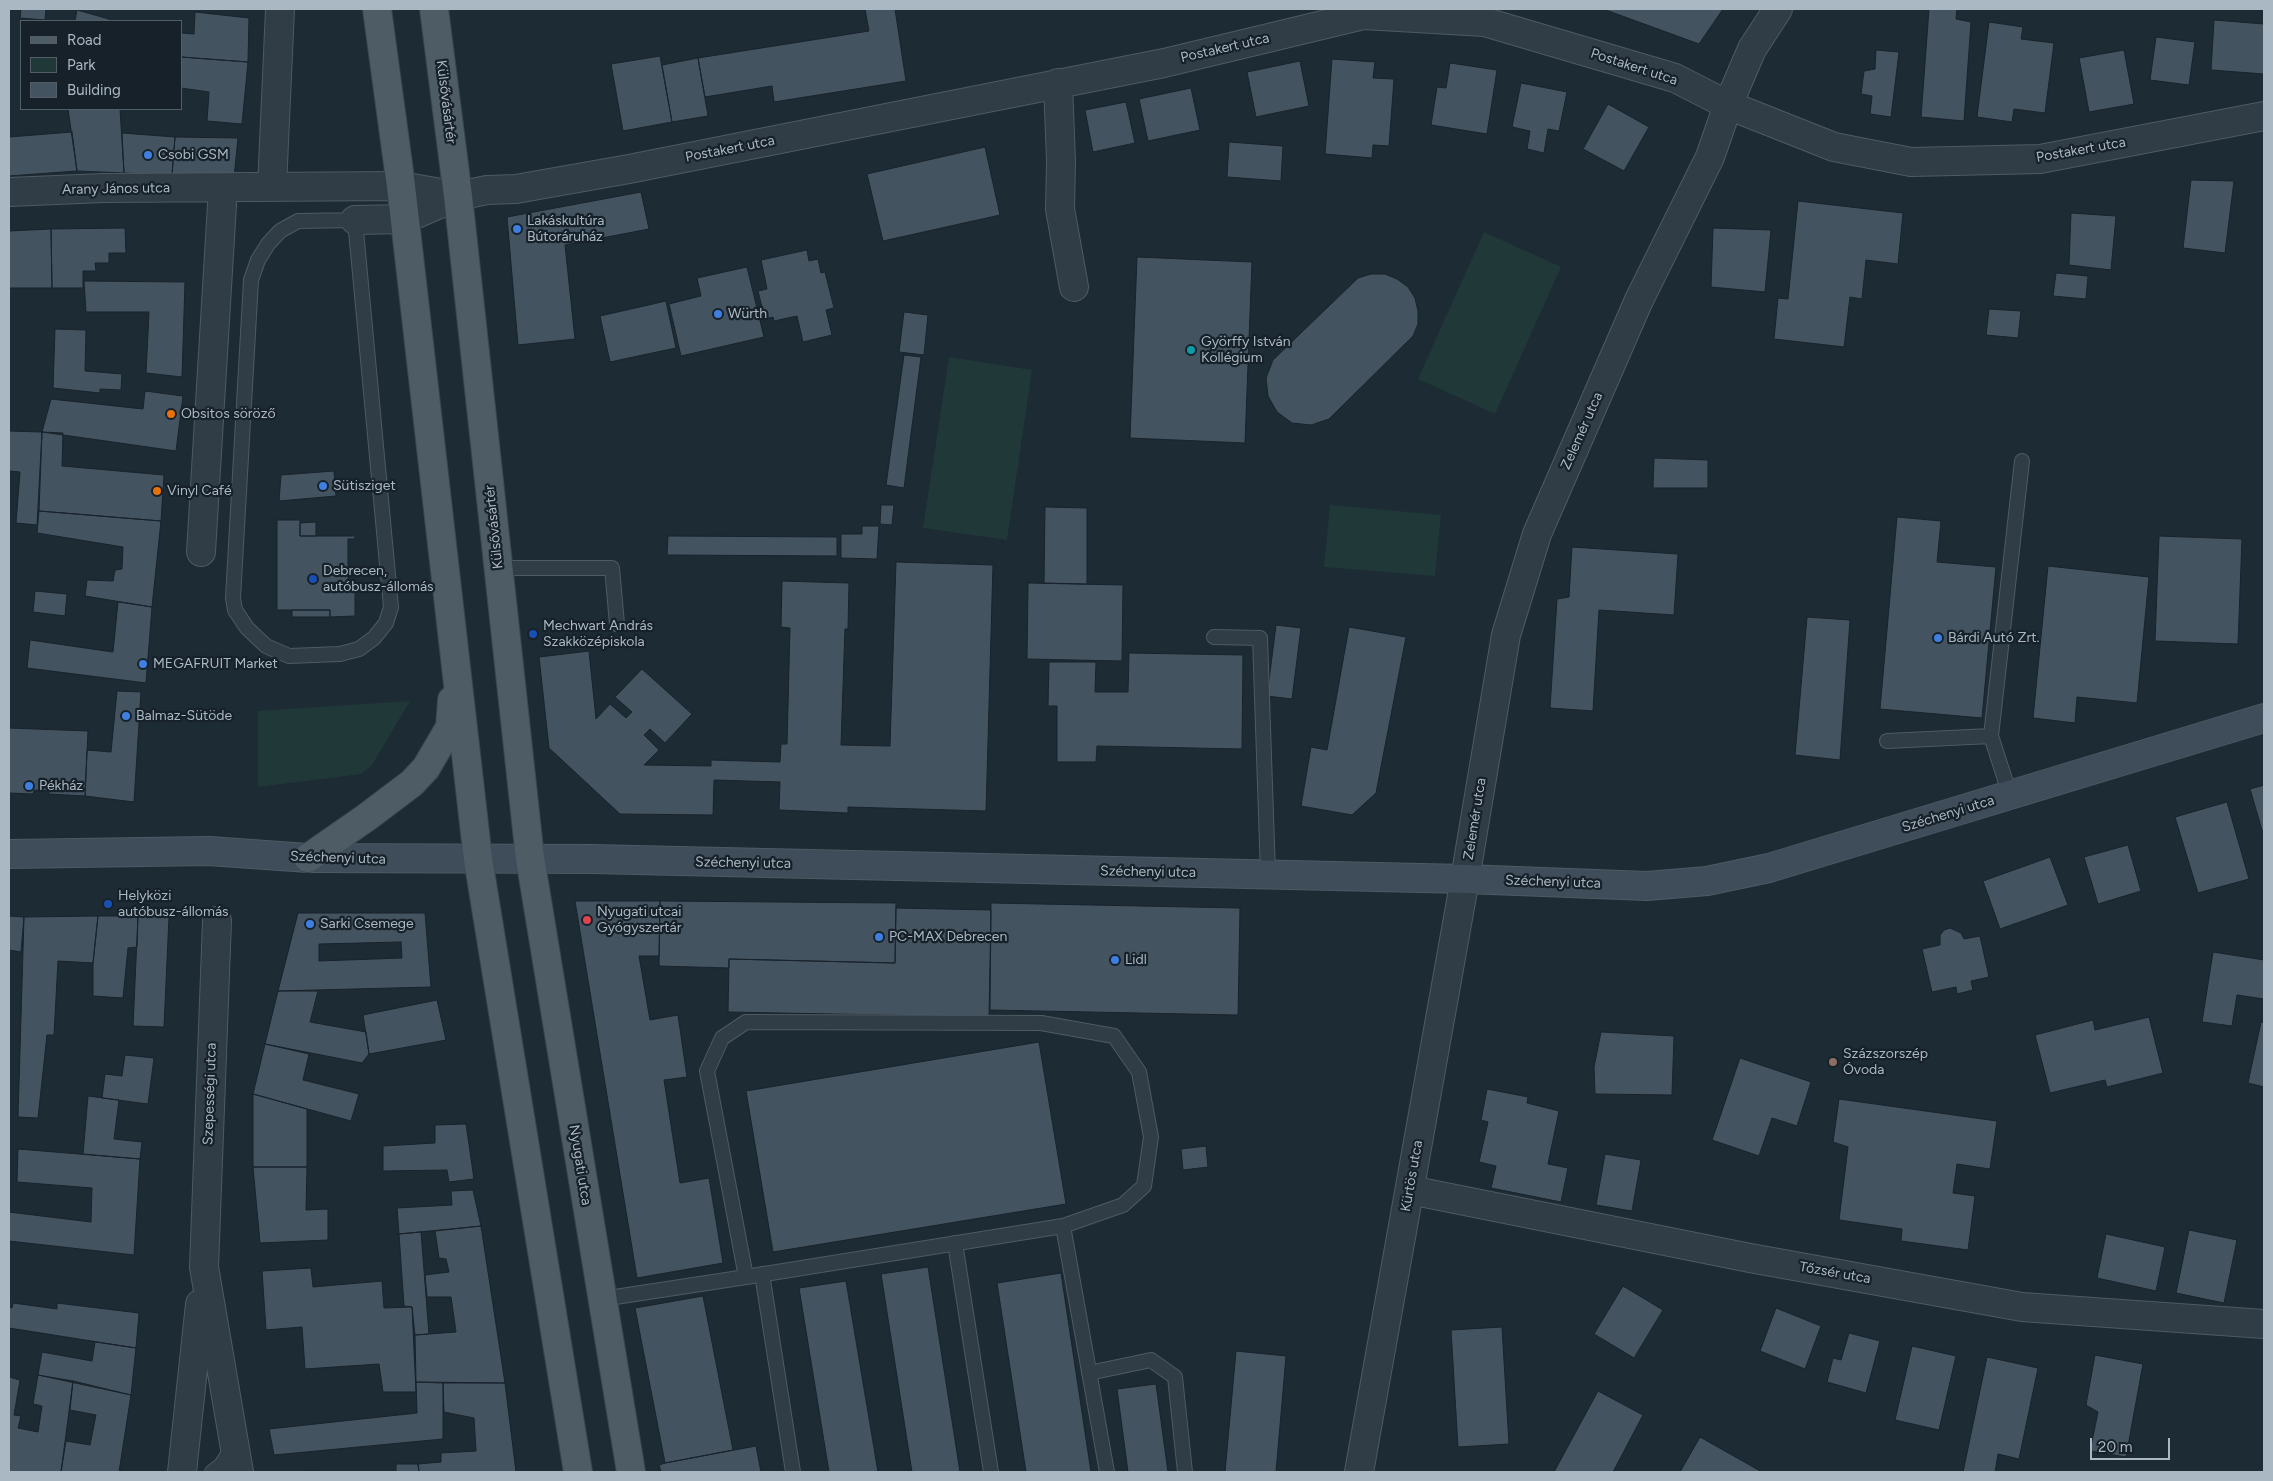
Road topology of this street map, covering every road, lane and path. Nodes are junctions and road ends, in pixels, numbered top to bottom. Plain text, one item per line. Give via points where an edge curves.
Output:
1 (280, 9) edge
2 (377, 9) edge
3 (434, 9) edge
4 (1778, 9) edge
5 (1058, 84) junction
6 (1728, 104) junction
7 (2264, 116) edge
8 (401, 186) junction
9 (272, 187) junction
10 (223, 188) junction
11 (9, 192) edge
12 (458, 196) junction
13 (405, 220) junction
14 (357, 233) junction
15 (1074, 287) dead end
16 (2022, 461) dead end
17 (201, 552) dead end
18 (498, 568) junction
19 (617, 624) dead end
20 (1214, 637) dead end
21 (456, 666) junction
22 (2264, 718) edge
23 (1991, 736) junction
24 (1887, 740) dead end
25 (2010, 795) junction
26 (9, 854) edge
27 (308, 858) junction
28 (530, 858) junction
29 (478, 859) junction
30 (1268, 874) junction
31 (1465, 879) junction
32 (217, 921) dead end
33 (1410, 1190) junction
34 (1064, 1226) junction
35 (955, 1243) junction
36 (204, 1267) junction
37 (762, 1274) junction
38 (746, 1277) junction
39 (602, 1299) junction
40 (2264, 1324) edge
41 (1089, 1372) junction
42 (234, 1445) junction
43 (182, 1472) edge
44 (212, 1472) edge
45 (240, 1472) edge
46 (578, 1472) edge
47 (631, 1472) edge
48 (793, 1472) edge
49 (991, 1472) edge
50 (1107, 1472) edge
51 (1185, 1472) edge
52 (1359, 1472) edge

1 - 9 street
2 - 8 main road
3 - 12 main road, Külsővásártér
4 - 6 street, Zelemér utca via 1752,49
5 - 6 street, Postakert utca via 1164,63 1364,15 1485,22 1675,78
5 - 12 street, Postakert utca via 629,169
5 - 15 street via 1060,209
6 - 7 street, Postakert utca via 1834,147 1911,162 2040,159
6 - 31 street, Zelemér utca via 1710,157 1639,300 1537,534 1506,635
8 - 9 street
8 - 12 street, Postakert utca
8 - 13 main road
9 - 10 street
10 - 11 street, Arany János utca
10 - 17 street
12 - 13 street
12 - 18 main road, Külsővásártér
13 - 14 street
13 - 21 main road
14 - 14 lane via 329,221 298,221 280,231 268,244 251,280 232,598 235,610 247,628 266,646 289,656 340,654 359,649 386,623 391,607
16 - 23 lane
18 - 19 lane via 612,568
18 - 28 main road, Külsővásártér
20 - 30 lane via 1260,638
21 - 27 main road via 450,727 426,768 367,818
21 - 29 main road
22 - 25 street, Széchenyi utca
23 - 24 lane
23 - 25 lane
25 - 31 street, Széchenyi utca via 1769,868 1707,881 1647,886
26 - 27 street, Széchenyi utca via 209,851
27 - 29 street, Széchenyi utca
28 - 29 street, Széchenyi utca
28 - 30 street, Széchenyi utca
28 - 39 main road, Nyugati utca
29 - 46 main road
30 - 31 street, Széchenyi utca
31 - 33 street, Kürtös utca
32 - 36 street, Szepességi utca
33 - 40 street, Tőzsér utca via 1750,1258 2022,1307
33 - 52 street, Kürtös utca
34 - 35 lane
34 - 38 lane via 1123,1206 1144,1186 1151,1137 1139,1072 1114,1036 1041,1023 746,1022 722,1038 707,1071
34 - 41 lane
35 - 37 lane
35 - 49 lane
36 - 42 street, Szepességi utca
36 - 43 street, Szepességi utca
37 - 38 lane
37 - 48 lane
38 - 39 lane
39 - 47 main road, Nyugati utca
41 - 50 lane
41 - 51 lane via 1152,1360 1175,1377
42 - 44 lane via 221,1465
42 - 45 street, Szepességi utca

